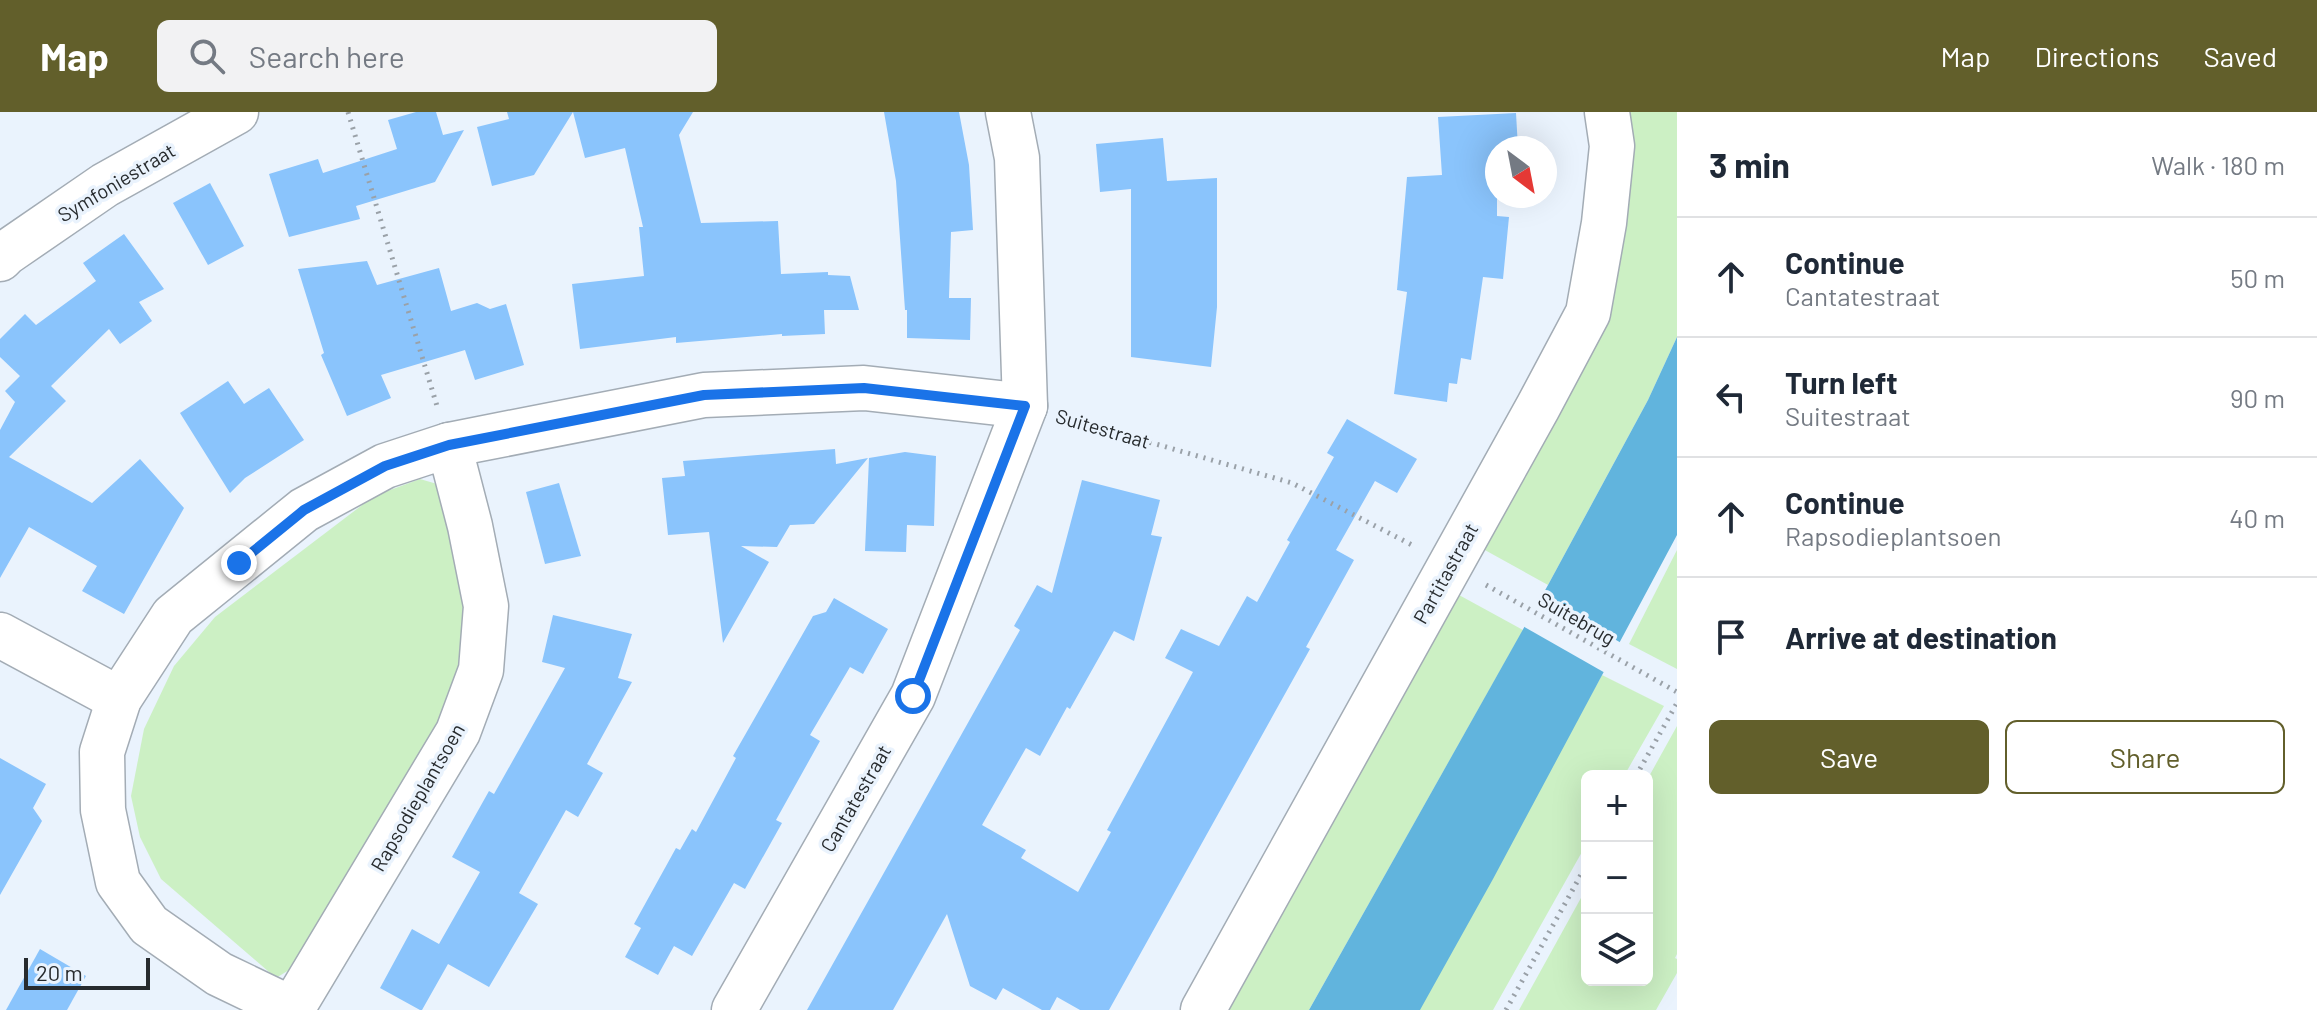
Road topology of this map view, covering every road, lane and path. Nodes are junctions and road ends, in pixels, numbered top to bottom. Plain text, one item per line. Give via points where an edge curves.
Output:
1 (236, 112) edge
2 (348, 112) edge
3 (1008, 112) edge
4 (1607, 112) edge
5 (0, 259) edge
6 (1025, 406) junction
7 (449, 445) junction
8 (1449, 565) junction
9 (1502, 594) dead end
10 (0, 635) edge
11 (1677, 692) edge
12 (119, 699) junction
13 (1677, 703) edge
14 (1639, 770) edge
15 (1581, 875) edge
16 (292, 1010) edge
17 (734, 1010) edge
18 (1203, 1010) edge
19 (1506, 1010) edge

1 - 5 street, Symfoniestraat via 105,185
2 - 7 path
3 - 6 street, Cantatestraat via 1017,158
4 - 8 street, Partitastraat via 1612,146 1588,313
6 - 7 street via 864,388 704,395
6 - 8 path, Suitestraat via 1292,483
6 - 17 street, Cantatestraat via 913,696
7 - 12 street, Rapsodieplantsoen via 385,466 304,510 173,616
7 - 16 street, Rapsodieplantsoen via 486,606 481,670 458,732
8 - 18 street, Partitastraat
9 - 11 path, Suitebrug
10 - 12 street
12 - 16 street, Rapsodieplantsoen via 102,752 103,810 118,882 149,925 219,974
13 - 14 path
15 - 19 path

